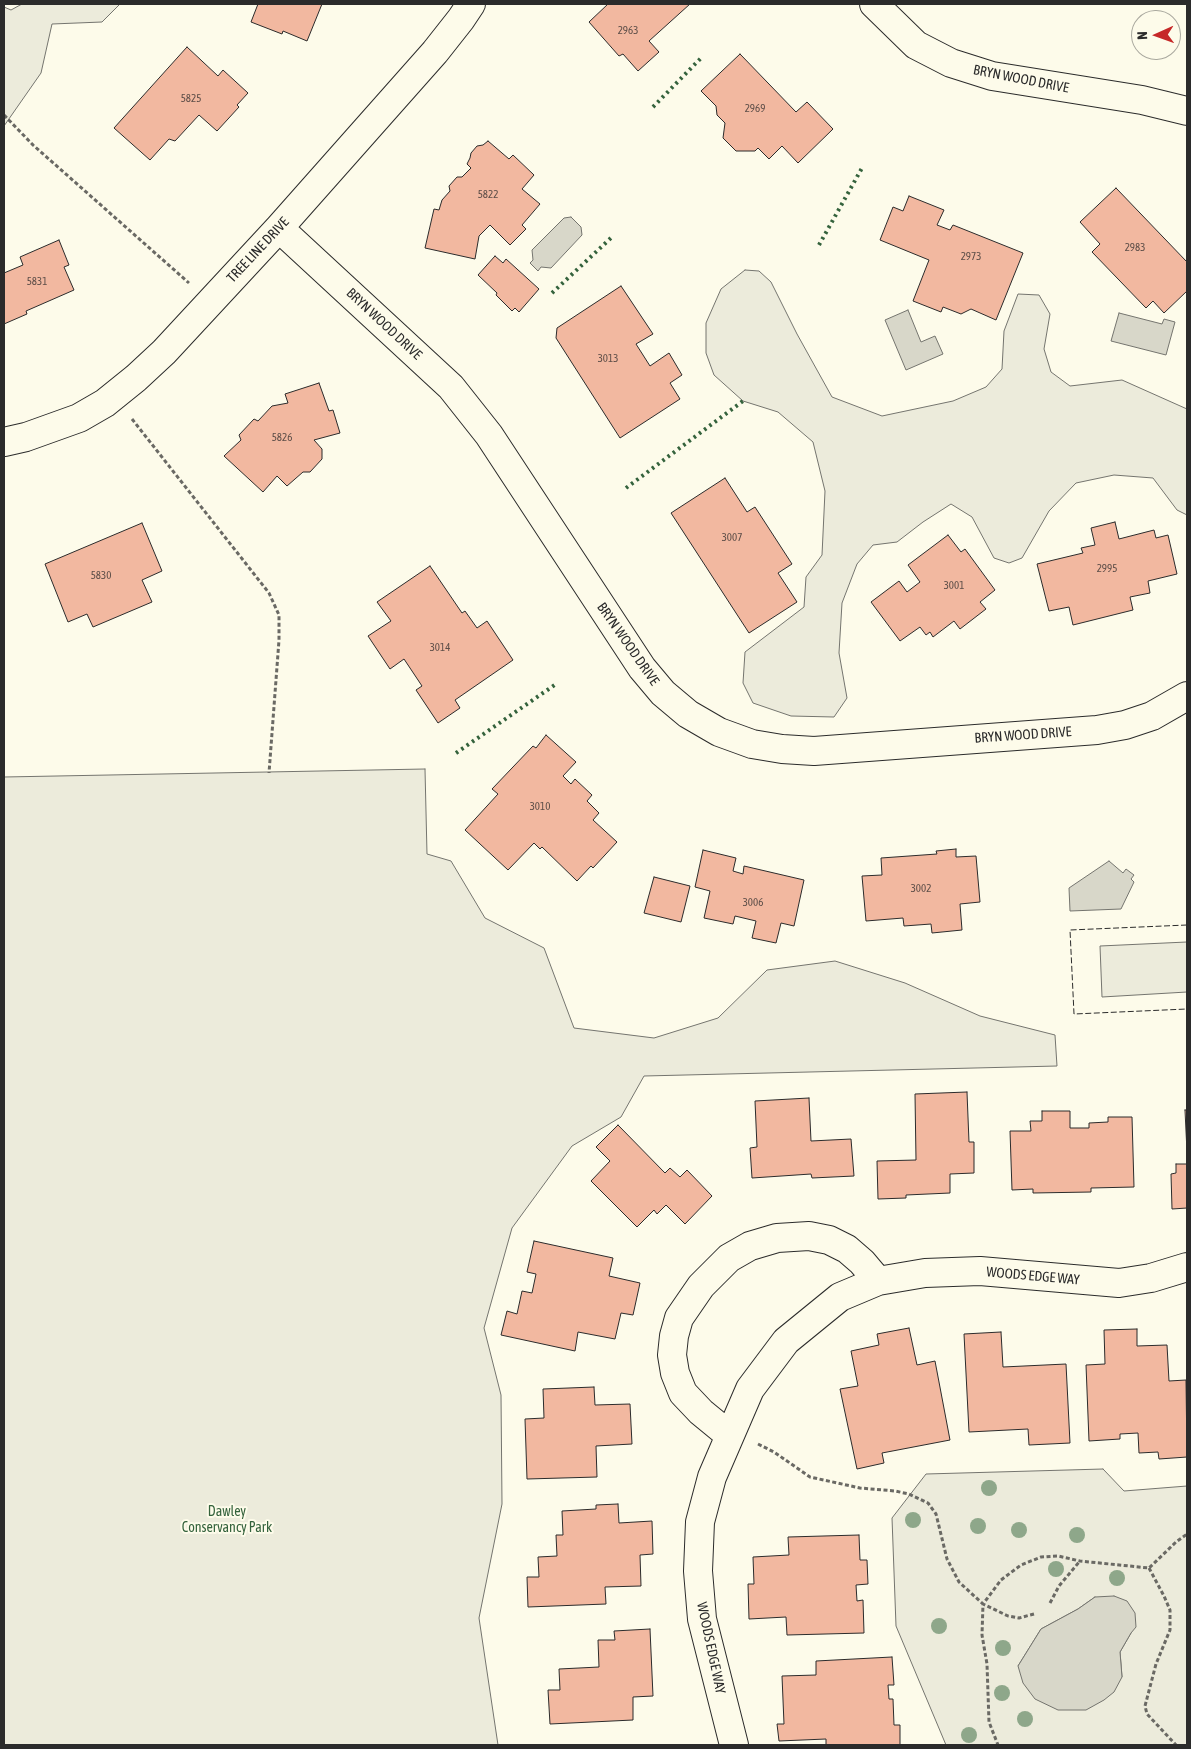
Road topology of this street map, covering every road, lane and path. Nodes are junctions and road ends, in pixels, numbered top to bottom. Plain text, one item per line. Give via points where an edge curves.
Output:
1 (471, 4) edge
2 (874, 4) edge
3 (1187, 111) edge
4 (4, 115) edge
5 (279, 228) junction
6 (210, 301) junction
7 (114, 396) junction
8 (4, 442) edge
9 (1187, 696) edge
10 (269, 773) dead end
11 (1187, 1267) edge
12 (878, 1282) junction
13 (729, 1435) junction
14 (1187, 1534) edge
15 (1080, 1561) junction
16 (1149, 1568) junction
17 (1050, 1603) dead end
18 (983, 1604) junction
19 (1034, 1614) dead end
20 (734, 1745) edge
21 (998, 1745) edge
22 (1176, 1745) edge

1 - 5 street, TREE LINE DRIVE via 435,52
2 - 3 street, BRYN WOOD DRIVE via 916,45 951,63 992,76 1142,100
4 - 6 path via 33,145
5 - 6 street, TREE LINE DRIVE
5 - 9 street, BRYN WOOD DRIVE via 451,388 489,435 642,668 663,693 688,714 719,732 752,744 814,751 1088,731 1125,725 1152,716
6 - 7 street, TREE LINE DRIVE via 164,352
7 - 8 street, TREE LINE DRIVE via 79,418
7 - 10 path via 269,592 279,616 280,640
11 - 12 street, WOODS EDGE WAY via 1119,1283 980,1271 926,1273
12 - 13 street, WOODS EDGE WAY via 840,1297 786,1341 750,1389
12 - 13 street via 847,1249 829,1240 808,1236 777,1238 750,1246 729,1258 701,1286 679,1318 672,1355 675,1373 684,1393
13 - 18 path via 750,1440 774,1452 810,1477 909,1494 928,1503 936,1514 947,1559 959,1582
13 - 20 street, WOODS EDGE WAY via 712,1477 700,1522 698,1571 702,1619
14 - 16 path
15 - 16 path
15 - 17 path via 1059,1586
15 - 18 path via 1058,1556 1041,1557 1021,1564 1001,1580
16 - 22 path via 1170,1610 1170,1630 1156,1664 1145,1706 1147,1714
18 - 19 path via 1008,1616 1019,1618
18 - 21 path via 982,1635 987,1664 989,1722

